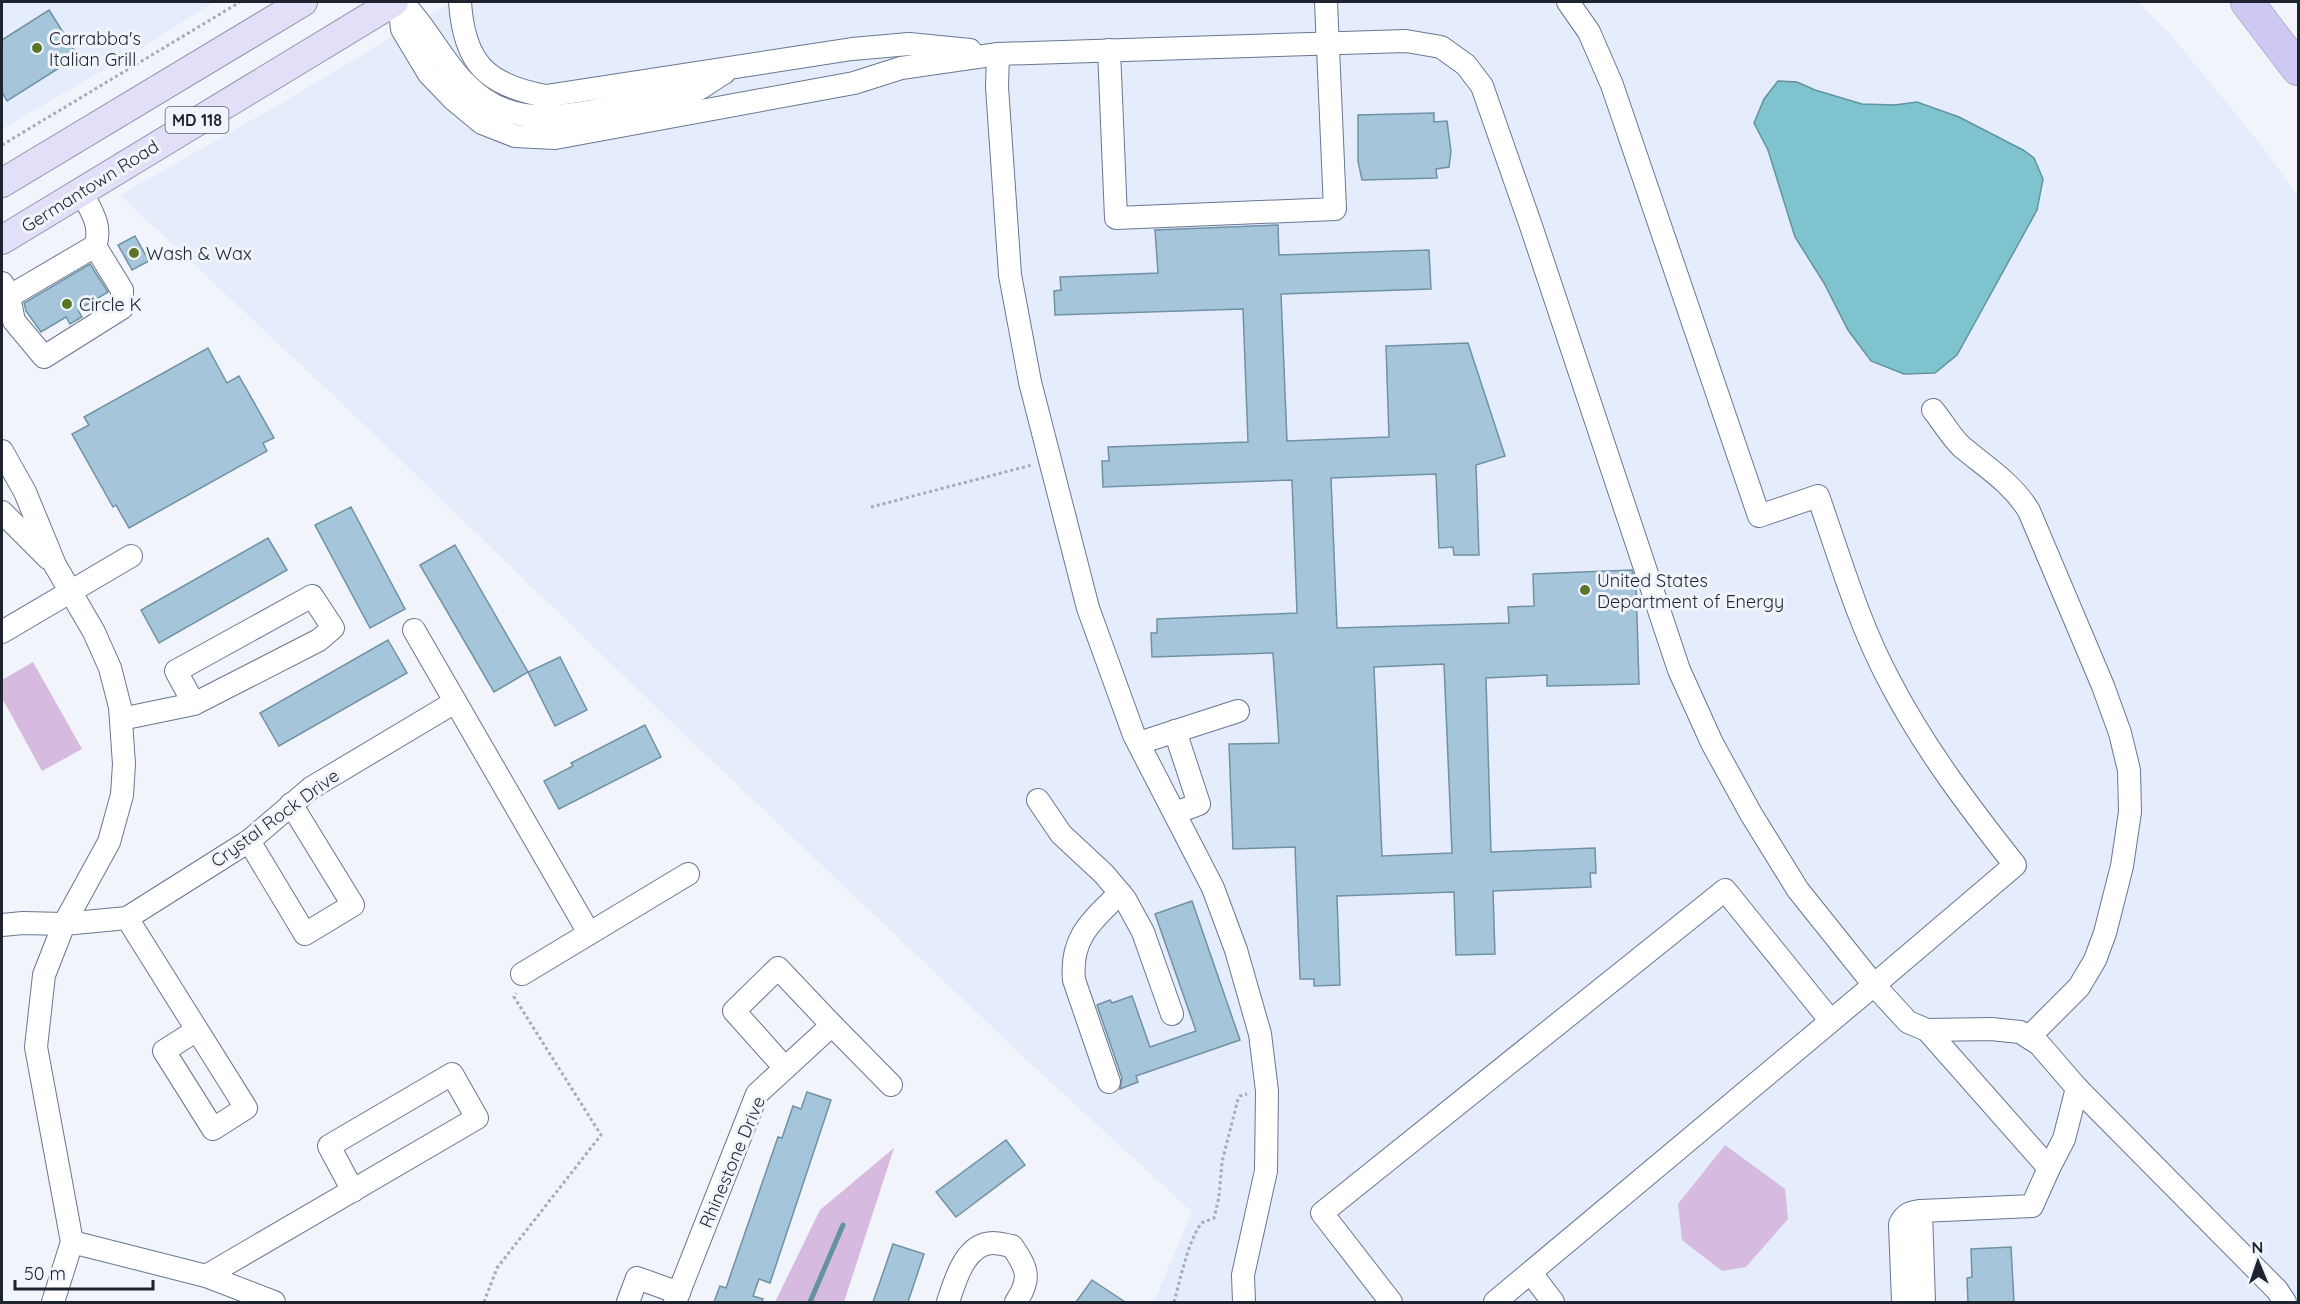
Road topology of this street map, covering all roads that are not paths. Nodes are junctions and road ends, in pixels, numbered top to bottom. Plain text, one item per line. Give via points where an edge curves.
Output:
1 (303, 2) edge
2 (394, 2) edge
3 (401, 2) edge
4 (460, 2) edge
5 (1326, 2) edge
6 (1568, 2) edge
7 (2236, 2) edge
8 (2247, 2) edge
9 (1329, 43) junction
10 (1109, 50) junction
11 (998, 54) junction
12 (2295, 63) edge
13 (732, 67) junction
14 (2, 183) edge
15 (81, 191) junction
16 (2, 240) edge
17 (95, 246) junction
18 (5, 287) edge
19 (1933, 410) dead end
20 (2, 451) edge
21 (2, 512) edge
22 (131, 556) dead end
23 (55, 565) junction
24 (70, 592) junction
25 (414, 630) dead end
26 (2, 632) edge
27 (455, 702) junction
28 (194, 704) junction
29 (1238, 711) dead end
30 (121, 719) junction
31 (1175, 731) junction
32 (1139, 743) junction
33 (1038, 800) dead end
34 (291, 804) junction
35 (1175, 813) junction
36 (249, 841) junction
37 (688, 874) dead end
38 (1120, 893) junction
39 (127, 918) junction
40 (64, 924) junction
41 (2, 925) edge
42 (589, 933) junction
43 (522, 974) road end
44 (1874, 984) junction
45 (1172, 1014) dead end
46 (1830, 1020) junction
47 (832, 1025) junction
48 (197, 1030) dead end
49 (1927, 1030) junction
50 (2029, 1037) junction
51 (785, 1068) junction
52 (1109, 1082) dead end
53 (891, 1085) dead end
54 (2077, 1088) junction
55 (2049, 1168) junction
56 (353, 1191) junction
57 (1921, 1211) junction
58 (72, 1242) junction
59 (1531, 1273) junction
60 (206, 1276) junction
61 (677, 1298) edge
62 (53, 1302) edge
63 (274, 1302) edge
64 (628, 1302) edge
65 (948, 1302) edge
66 (1016, 1302) edge
67 (1244, 1302) edge
68 (1391, 1302) edge
69 (1495, 1302) edge
70 (1553, 1302) edge
71 (1903, 1302) edge
72 (1924, 1302) edge
73 (2285, 1302) edge

1 - 14 main road, MD 118
2 - 15 main road, Germantown Road / MD 118
3 - 11 street via 402,29 429,74 482,123 515,136 555,138 616,128 854,83 901,68
3 - 13 street via 419,18 445,61 471,88 519,115 559,116 689,94
4 - 13 street via 462,29 478,64 500,83 524,92 546,96
5 - 9 street
6 - 44 street via 1589,32 1612,85 1759,516 1818,496 1862,622 1889,680 1950,777 2015,865
7 - 12 highway
8 - 12 highway
9 - 10 street
9 - 10 street via 1335,209 1116,218
9 - 44 street via 1406,41 1442,47 1467,65 1482,86 1679,670 1712,743 1798,890
10 - 11 street
11 - 13 street via 909,44
11 - 32 street via 1010,276 1028,371 1088,608
15 - 16 main road, Germantown Road / MD 118
15 - 17 street via 97,222 100,235
17 - 18 street via 15,293
17 - 18 street via 122,290 122,308 44,357 14,321
19 - 50 street via 1960,445 2008,483 2029,511 2103,686 2129,770 2122,866 2095,960 2079,987
20 - 23 street via 25,492
21 - 23 street
22 - 24 street
23 - 24 street
24 - 26 street
24 - 30 street via 110,668
25 - 27 street
27 - 34 street, Crystal Rock Drive via 311,788
27 - 42 street
28 - 28 street via 319,640 333,628 312,596 176,671
28 - 30 street
29 - 31 street
30 - 40 street via 122,795 109,842
31 - 32 street
31 - 35 street via 1199,804
32 - 35 street
33 - 38 street via 1061,834
34 - 36 street, Crystal Rock Drive
34 - 36 street via 353,905 305,934
35 - 67 street via 1213,888 1260,1034 1267,1091 1266,1171 1243,1275
36 - 39 street, Crystal Rock Drive
37 - 42 street
38 - 45 street via 1143,932
38 - 52 street via 1082,933 1073,962 1074,980
39 - 40 street, Crystal Rock Drive
39 - 48 street
40 - 41 street, Crystal Rock Drive
40 - 58 street via 44,975 36,1047
42 - 43 street
44 - 46 street
44 - 49 street via 1908,1022
46 - 59 street
46 - 68 street via 1725,890 1322,1213
47 - 51 street, Rhinestone Drive
47 - 51 street via 778,968 734,1011
47 - 53 street
49 - 50 street via 1991,1029 2020,1032
49 - 55 street
50 - 54 street
51 - 61 street, Rhinestone Drive via 757,1094
54 - 55 street via 2064,1139
54 - 73 street
55 - 57 street via 2032,1206
56 - 56 street via 477,1118 452,1074 329,1146
56 - 60 street
57 - 71 street via 1910,1212 1900,1224
57 - 72 street
58 - 60 street
58 - 62 street
59 - 69 street
59 - 70 street
60 - 63 street
61 - 64 street via 637,1278
65 - 66 street via 973,1250 991,1243 1012,1246 1025,1266 1024,1290

